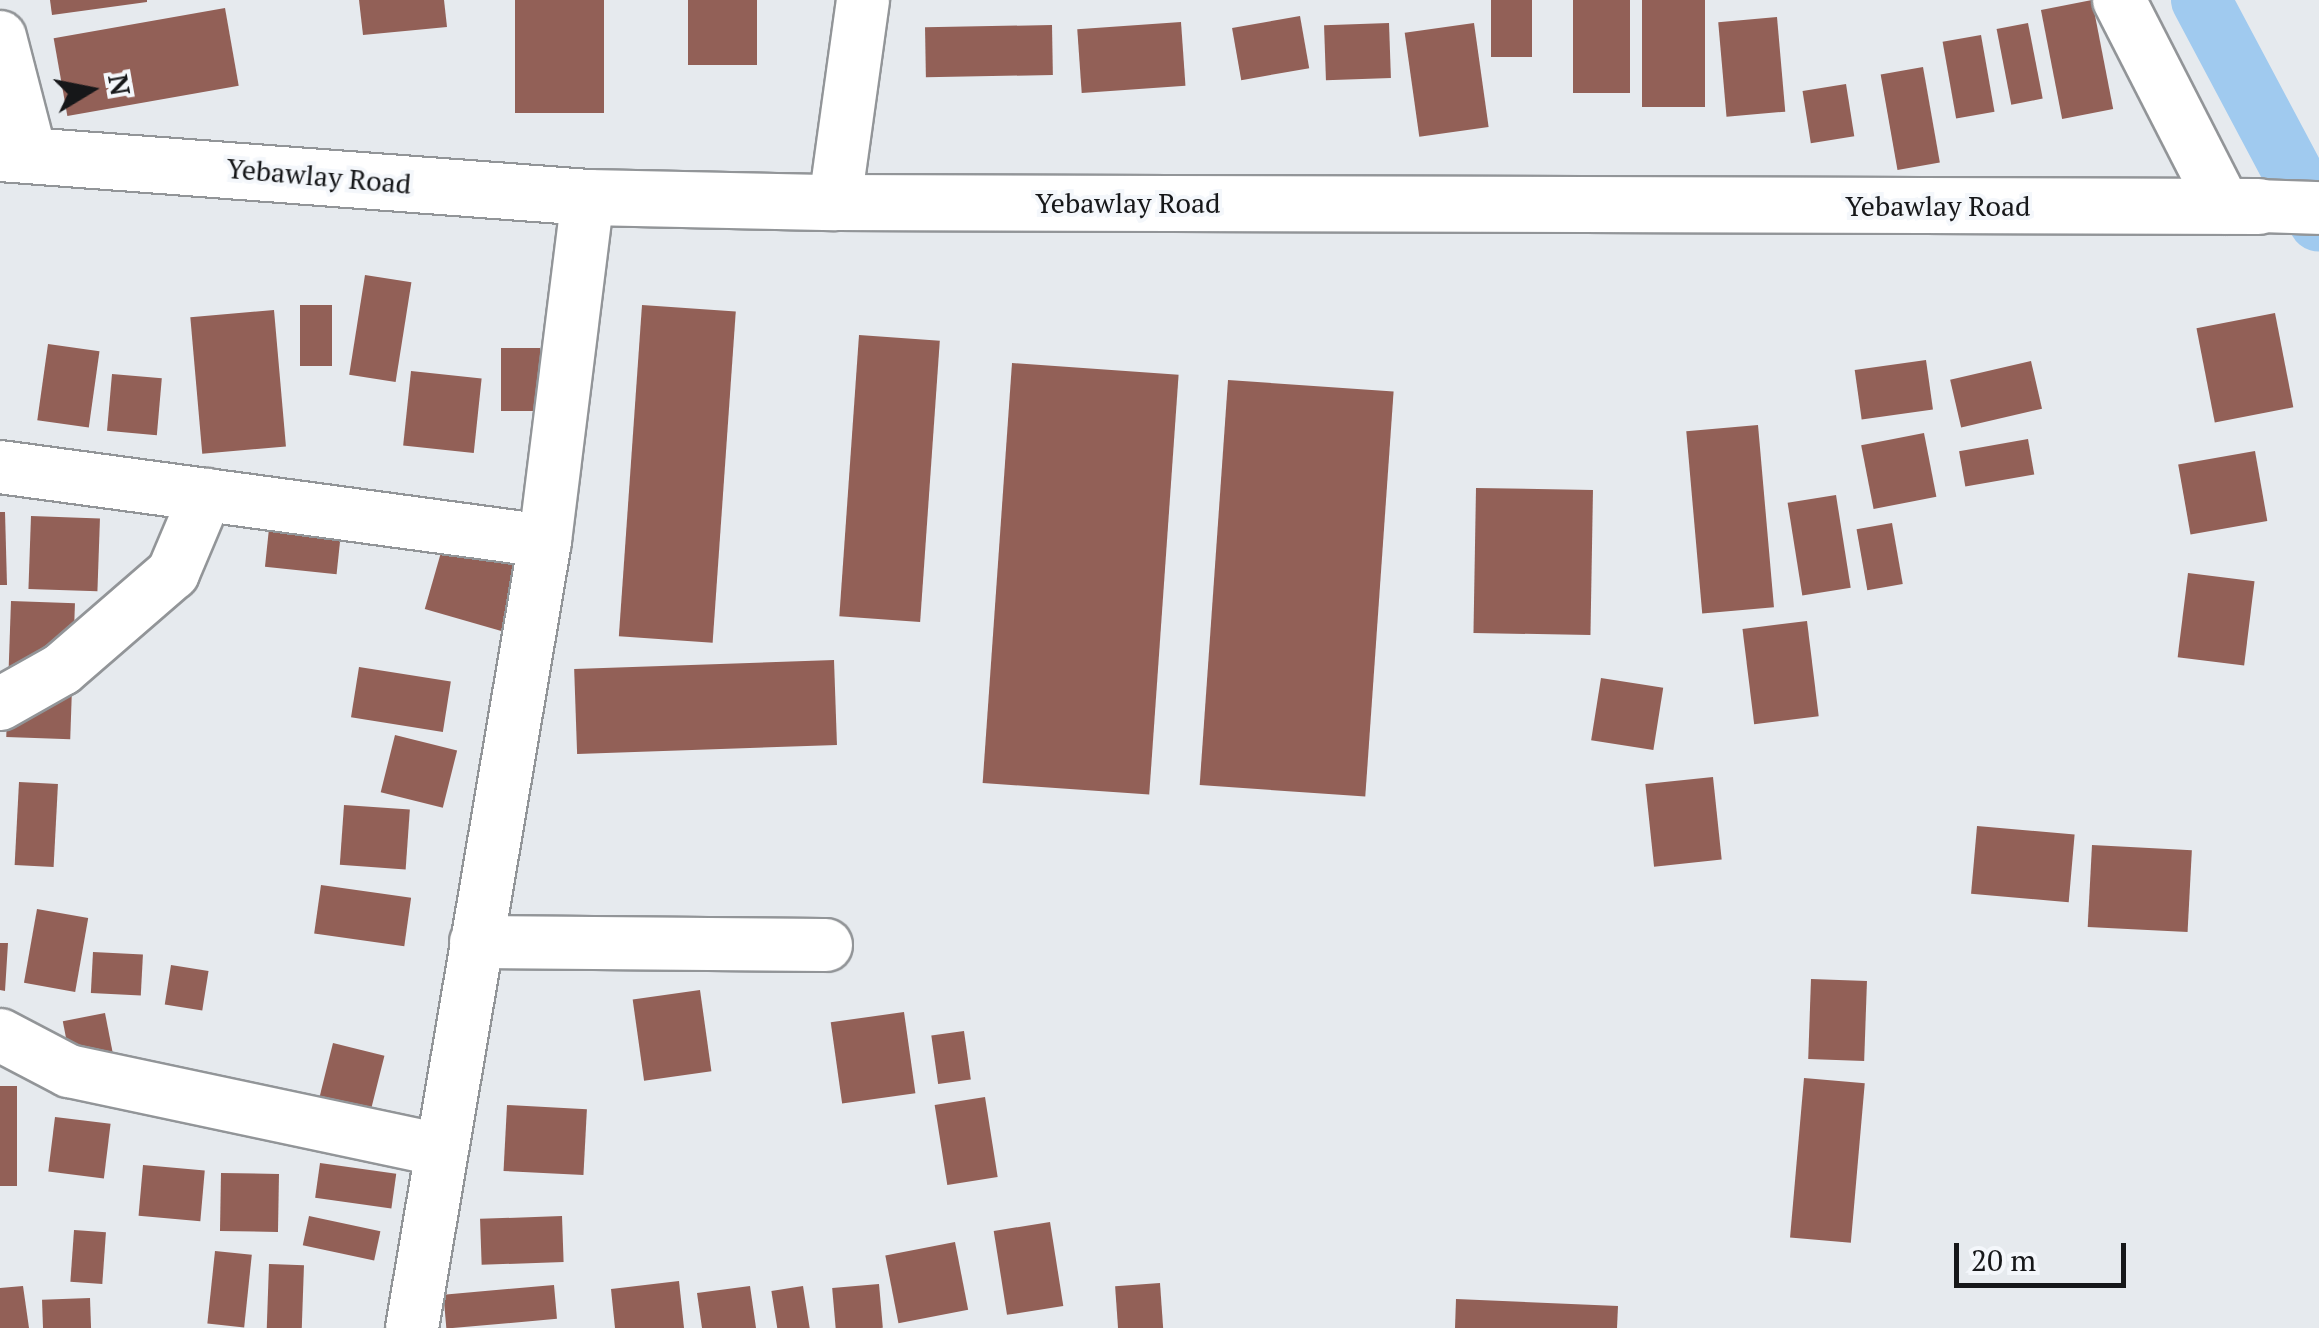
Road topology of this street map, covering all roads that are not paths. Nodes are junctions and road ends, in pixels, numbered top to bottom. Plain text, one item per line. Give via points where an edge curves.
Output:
1 (864, 0) edge
2 (2120, 0) edge
3 (0, 37) edge
4 (15, 153) edge
5 (588, 197) junction
6 (835, 202) junction
7 (2242, 207) junction
8 (2319, 208) edge
9 (0, 467) edge
10 (206, 495) junction
11 (545, 541) junction
12 (0, 704) edge
13 (476, 942) junction
14 (826, 944) dead end
15 (0, 1035) edge
16 (442, 1150) junction
17 (412, 1328) edge

1 - 6 street
2 - 7 street
3 - 4 street
4 - 5 street, Yebawlay Road
5 - 6 street, Yebawlay Road
5 - 11 street
6 - 7 street, Yebawlay Road
7 - 8 street
9 - 10 street
10 - 11 street
10 - 12 street via 173,573 62,669
11 - 13 street
13 - 14 street
13 - 16 street
15 - 16 street via 69,1071
16 - 17 street

